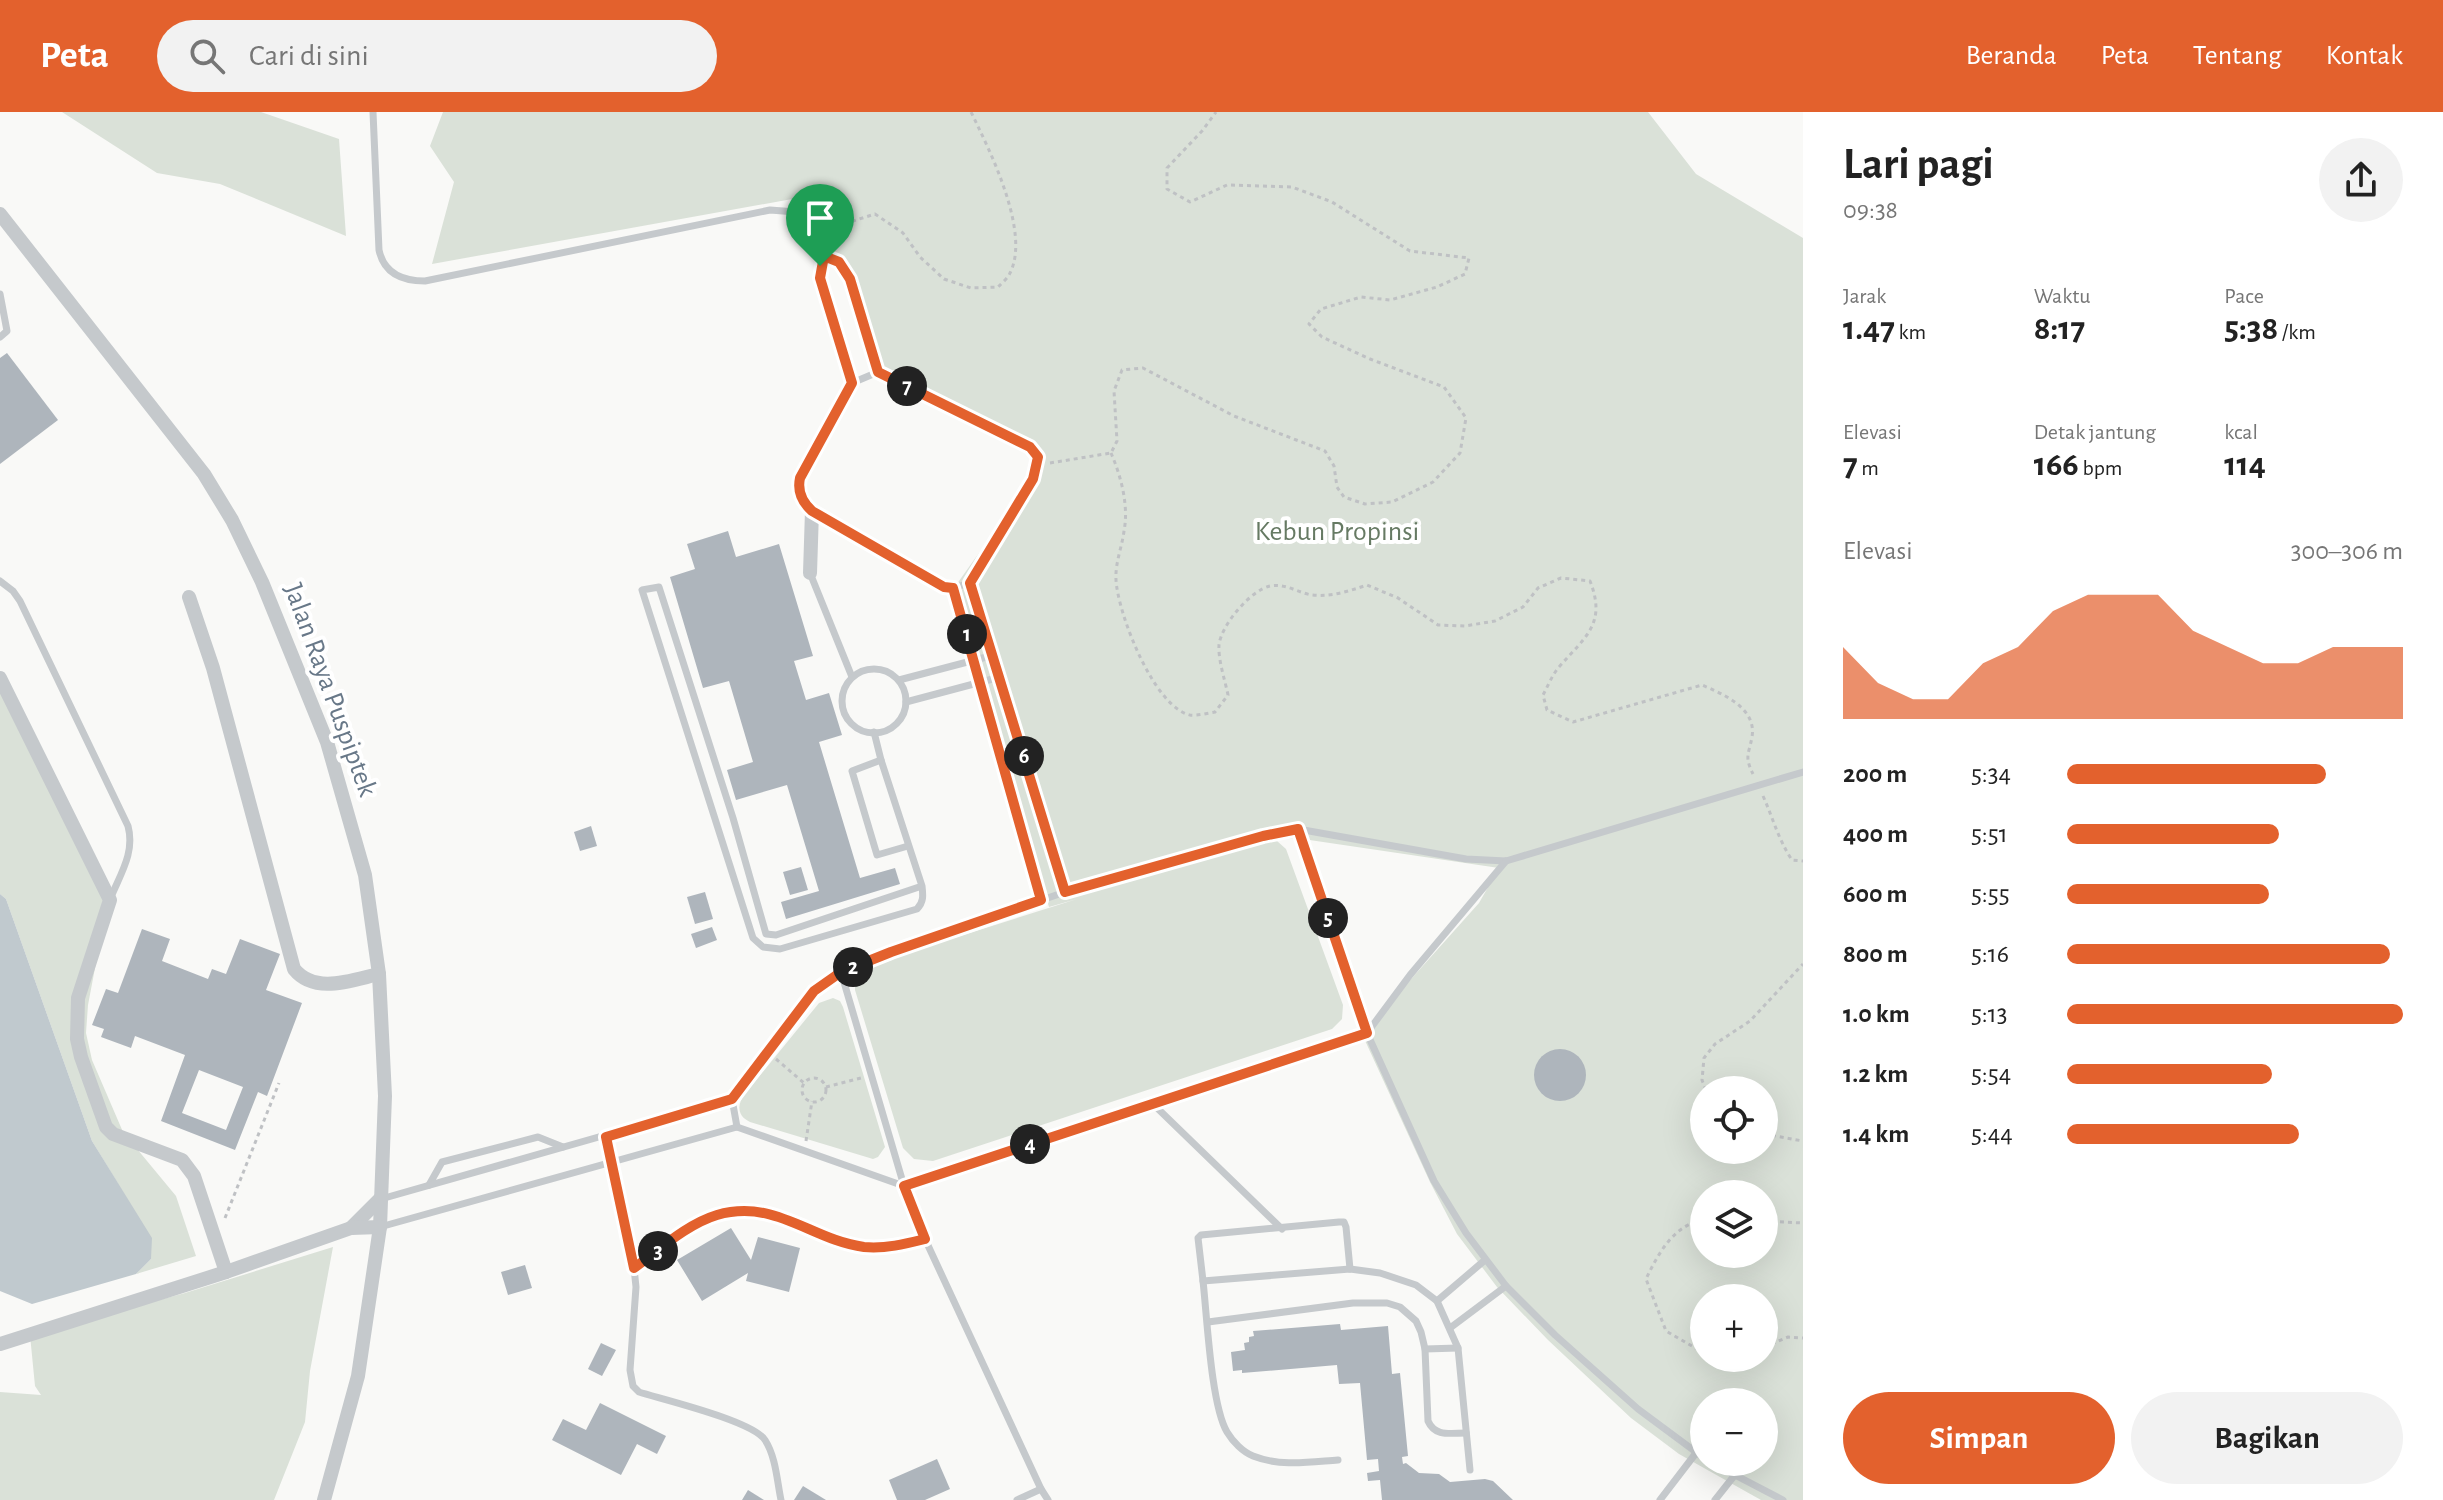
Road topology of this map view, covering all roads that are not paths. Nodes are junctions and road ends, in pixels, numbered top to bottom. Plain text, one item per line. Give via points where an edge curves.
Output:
1 (373, 112) edge
2 (0, 214) edge
3 (823, 253) junction
4 (0, 294) edge
5 (0, 337) edge
6 (878, 372) junction
7 (852, 383) junction
8 (812, 511) junction
9 (810, 573) joint
10 (0, 581) edge
11 (970, 583) junction
12 (953, 588) junction
13 (189, 597) dead end
14 (670, 624) junction
15 (654, 629) junction
16 (994, 655) junction
17 (975, 660) junction
18 (852, 677) junction
19 (1000, 677) junction
20 (0, 678) edge
21 (687, 678) junction
22 (899, 680) junction
23 (982, 682) junction
24 (671, 683) junction
25 (906, 702) junction
26 (702, 728) junction
27 (874, 732) junction
28 (686, 733) junction
29 (881, 760) junction
30 (717, 769) junction
31 (1803, 772) edge
32 (700, 773) junction
33 (733, 818) junction
34 (715, 823) junction
35 (1298, 829) junction
36 (908, 846) junction
37 (1506, 861) junction
38 (922, 886) junction
39 (1065, 892) junction
40 (110, 900) junction
41 (1041, 900) junction
42 (776, 935) junction
43 (780, 949) junction
44 (841, 972) junction
45 (379, 974) junction
46 (1367, 1033) junction
47 (732, 1099) junction
48 (1153, 1104) junction
49 (737, 1127) junction
50 (606, 1137) junction
51 (563, 1147) junction
52 (612, 1162) junction
53 (429, 1185) junction
54 (904, 1186) junction
55 (380, 1199) junction
56 (380, 1227) junction
57 (351, 1228) junction
58 (1282, 1229) junction
59 (925, 1239) junction
60 (1485, 1260) junction
61 (634, 1268) junction
62 (1350, 1269) junction
63 (226, 1272) junction
64 (1203, 1281) junction
65 (1506, 1286) junction
66 (1437, 1301) junction
67 (1208, 1322) junction
68 (1450, 1328) junction
69 (0, 1344) edge
70 (1458, 1348) junction
71 (1425, 1349) junction
72 (1466, 1433) junction
73 (1690, 1448) edge
74 (1338, 1460) dead end
75 (1690, 1461) edge
76 (1470, 1470) dead end
77 (1734, 1476) joint
78 (1041, 1489) junction
79 (324, 1500) edge
80 (781, 1500) edge
81 (1017, 1500) edge
82 (1048, 1500) edge
83 (1660, 1500) edge
84 (1715, 1500) edge
85 (1783, 1500) edge

1 - 3 lane via 379,250 385,266 400,278 425,281 770,210 806,217
2 - 45 street, Jalan Raya Puspiptek via 204,474 232,520 334,763 365,875
3 - 6 lane via 839,262 850,279
3 - 7 lane via 820,278
4 - 5 lane via 7,331
6 - 7 lane
6 - 11 lane via 1030,447 1038,457 1033,479
7 - 8 lane via 800,478 801,497
8 - 9 street
8 - 12 lane
9 - 18 lane
10 - 40 lane via 20,601 128,826 130,853
11 - 12 lane
11 - 16 lane
12 - 17 lane
13 - 45 street via 294,969 310,982 329,985
14 - 15 lane
14 - 15 lane via 657,586 642,592
14 - 21 lane
15 - 24 lane
16 - 17 lane
16 - 19 lane
17 - 22 lane
17 - 23 lane
18 - 22 lane via 874,668
18 - 27 lane via 842,696 845,714 857,727
19 - 23 lane
19 - 39 lane
20 - 40 street
21 - 24 lane
21 - 26 lane
22 - 25 lane
23 - 25 lane
23 - 41 lane
24 - 28 lane
25 - 27 lane via 893,727
26 - 28 lane
26 - 30 lane
27 - 29 lane
28 - 32 lane
29 - 36 lane
29 - 36 lane via 852,771 877,855
30 - 32 lane
30 - 33 lane
31 - 37 lane
32 - 34 lane
33 - 34 lane
33 - 42 lane via 763,931
34 - 43 lane via 753,938 763,947
35 - 37 lane via 1466,859
35 - 39 lane
35 - 46 lane
36 - 38 lane
37 - 46 lane
38 - 42 lane
38 - 43 lane via 917,909
39 - 41 lane
40 - 63 street via 78,998 81,1057 106,1127 119,1138 188,1166
41 - 44 lane
42 - 43 lane
44 - 47 lane via 814,991
44 - 54 lane
45 - 55 street, Jalan Raya Puspiptek via 385,1096
46 - 48 lane
46 - 60 lane via 1434,1181
47 - 49 lane
47 - 50 lane
48 - 54 lane
48 - 58 lane
49 - 52 lane
49 - 54 lane
50 - 51 lane
50 - 52 lane
51 - 53 lane
51 - 53 lane via 538,1137 442,1162
52 - 56 lane
52 - 61 lane
53 - 55 lane
54 - 59 lane
55 - 56 street, Jalan Raya Puspiptek
55 - 57 street
56 - 57 street
56 - 79 street, Jalan Raya Puspiptek via 358,1376
57 - 63 street
58 - 62 lane via 1344,1222
58 - 64 lane via 1201,1235
59 - 61 lane via 896,1247 864,1247 783,1217 741,1210 692,1227
59 - 78 lane
60 - 65 lane
60 - 66 lane
61 - 80 lane via 633,1386 761,1435 770,1450
62 - 64 lane
62 - 66 lane via 1401,1279
63 - 69 street
64 - 67 lane
65 - 68 lane
65 - 73 lane via 1638,1409
66 - 68 lane
67 - 71 lane via 1387,1303 1416,1321
67 - 74 lane via 1218,1405 1227,1433 1240,1449 1283,1464
68 - 70 lane
70 - 71 lane
70 - 72 lane
71 - 72 lane via 1431,1429
72 - 76 lane
75 - 83 lane
77 - 84 lane
77 - 85 lane
78 - 81 lane
78 - 82 lane

